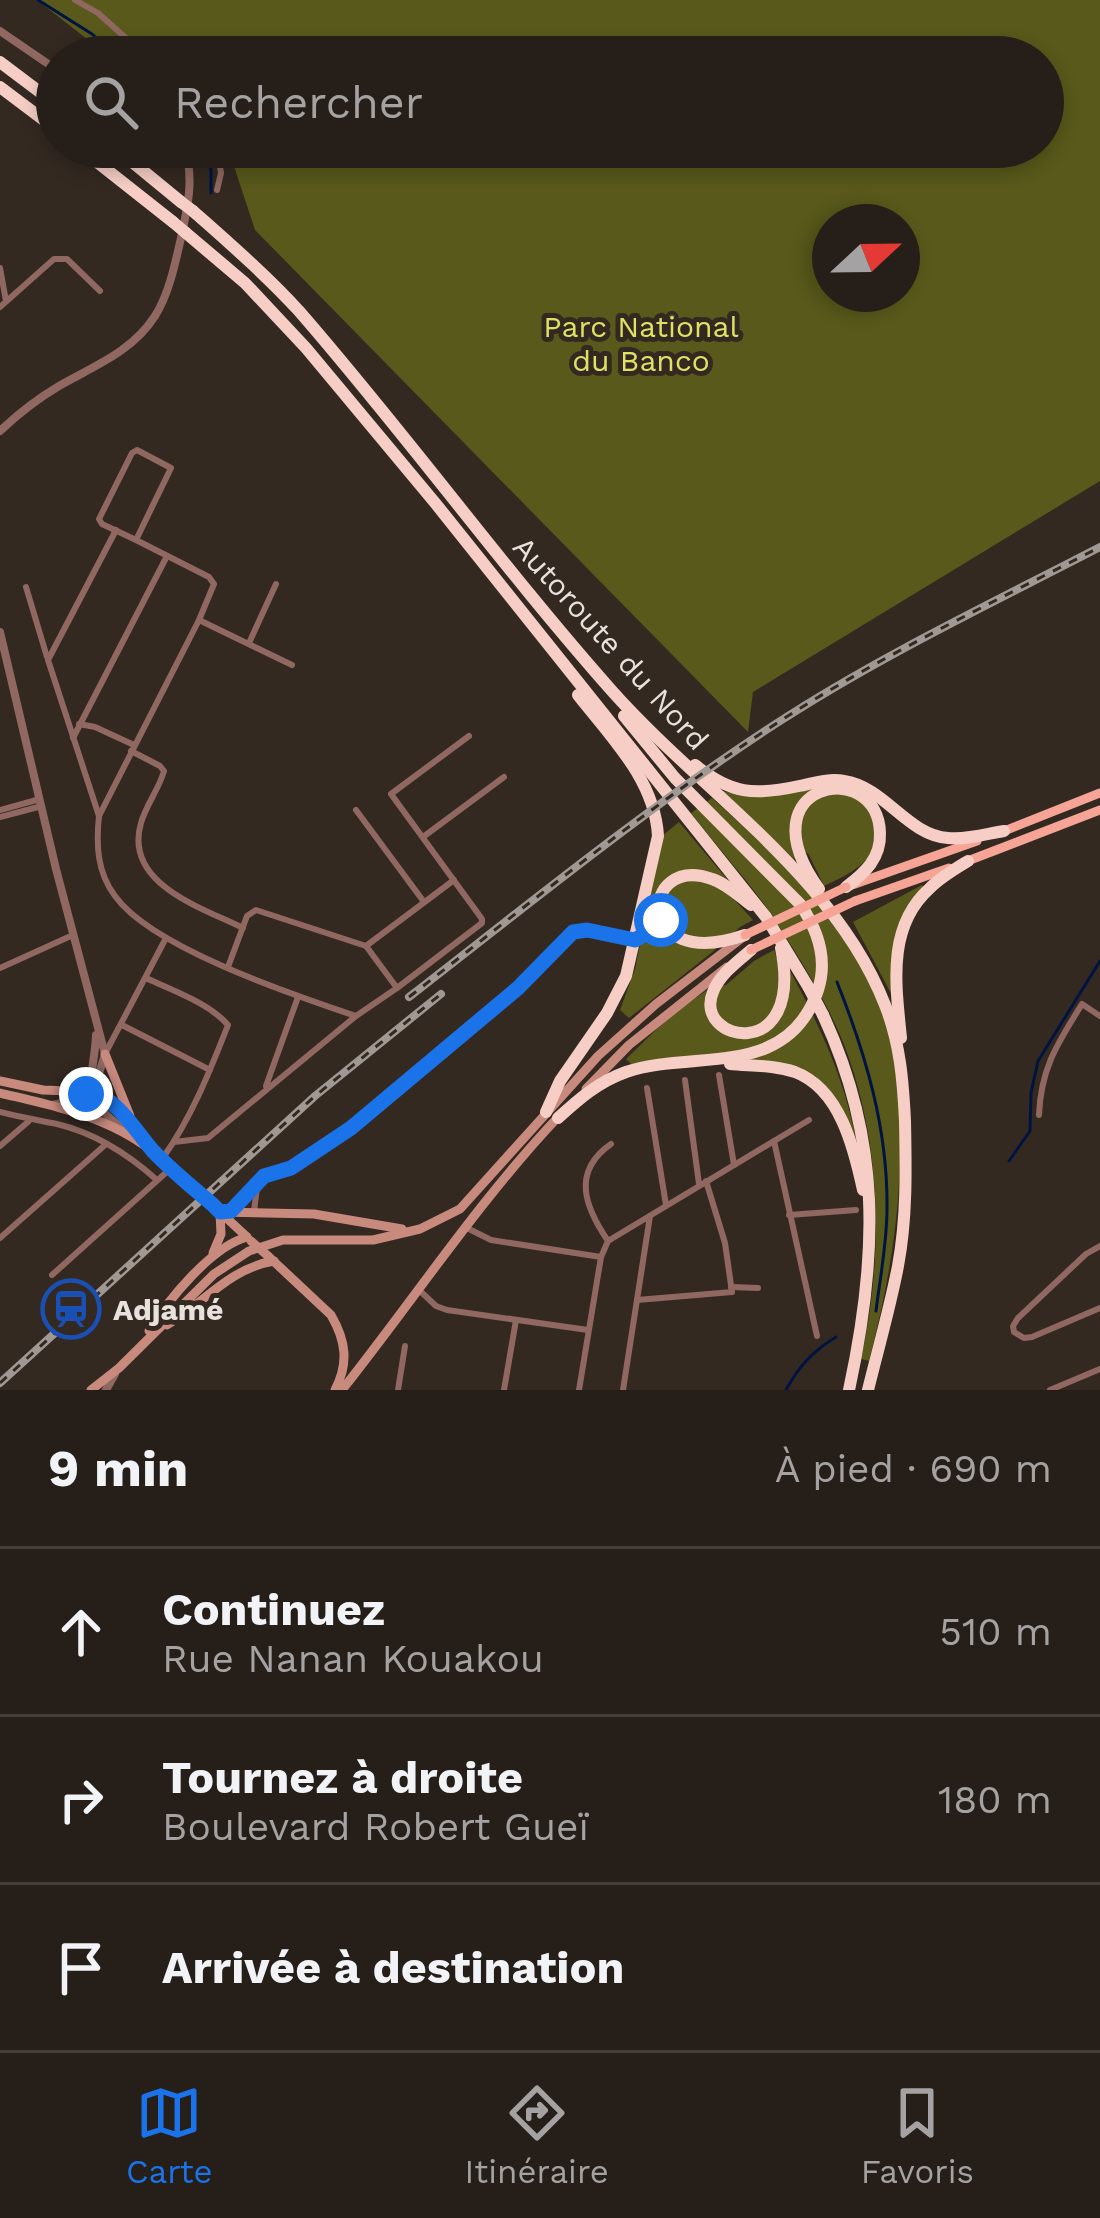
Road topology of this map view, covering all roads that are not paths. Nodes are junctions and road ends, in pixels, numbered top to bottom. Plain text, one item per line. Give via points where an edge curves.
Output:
1 (75, 0) edge
2 (0, 31) edge
3 (124, 36) edge
4 (36, 56) edge
5 (0, 62) edge
6 (0, 87) edge
7 (36, 89) edge
8 (36, 114) edge
9 (105, 168) edge
10 (140, 168) edge
11 (189, 168) edge
12 (220, 168) edge
13 (217, 190) dead end
14 (0, 268) edge
15 (100, 291) dead end
16 (3, 304) edge
17 (0, 431) edge
18 (116, 530) junction
19 (136, 540) junction
20 (167, 556) junction
21 (276, 584) dead end
22 (26, 587) dead end
23 (547, 614) junction
24 (199, 620) junction
25 (0, 632) edge
26 (249, 644) junction
27 (558, 656) junction
28 (48, 660) junction
29 (292, 665) dead end
30 (79, 724) junction
31 (469, 736) dead end
32 (73, 738) junction
33 (132, 748) junction
34 (667, 748) junction
35 (504, 777) dead end
36 (1100, 793) edge
37 (41, 803) junction
38 (356, 810) dead end
39 (1100, 810) edge
40 (0, 813) edge
41 (99, 816) junction
42 (1004, 831) junction
43 (423, 837) junction
44 (968, 861) junction
45 (454, 880) junction
46 (847, 887) junction
47 (424, 902) junction
48 (766, 916) junction
49 (661, 920) junction
50 (243, 928) junction
51 (73, 935) junction
52 (745, 935) junction
53 (778, 935) junction
54 (166, 938) junction
55 (635, 940) junction
56 (852, 940) junction
57 (366, 946) junction
58 (751, 950) junction
59 (0, 968) edge
60 (228, 968) junction
61 (146, 978) junction
62 (398, 988) junction
63 (299, 995) junction
64 (356, 1016) junction
65 (1100, 1016) edge
66 (122, 1025) junction
67 (97, 1028) junction
68 (105, 1054) junction
69 (711, 1062) junction
70 (210, 1070) junction
71 (903, 1070) junction
72 (91, 1074) junction
73 (719, 1075) dead end
74 (685, 1080) dead end
75 (0, 1081) edge
76 (647, 1088) dead end
77 (265, 1090) junction
78 (64, 1091) junction
79 (91, 1091) junction
80 (0, 1093) edge
81 (50, 1106) junction
82 (0, 1112) edge
83 (1039, 1114) dead end
84 (552, 1115) junction
85 (29, 1120) junction
86 (809, 1120) dead end
87 (129, 1126) junction
88 (775, 1141) junction
89 (174, 1142) junction
90 (106, 1143) junction
91 (610, 1144) dead end
92 (0, 1146) edge
93 (734, 1165) junction
94 (171, 1167) junction
95 (157, 1180) junction
96 (259, 1182) junction
97 (703, 1183) junction
98 (666, 1205) junction
99 (221, 1209) junction
100 (856, 1210) dead end
101 (254, 1211) junction
102 (650, 1215) junction
103 (789, 1215) junction
104 (869, 1221) junction
105 (465, 1227) junction
106 (420, 1229) junction
107 (0, 1238) edge
108 (249, 1239) junction
109 (608, 1240) junction
110 (1100, 1246) edge
111 (601, 1257) junction
112 (211, 1258) junction
113 (276, 1263) junction
114 (52, 1274) dead end
115 (731, 1287) junction
116 (758, 1288) dead end
117 (419, 1290) junction
118 (637, 1300) junction
119 (1100, 1308) edge
120 (516, 1320) junction
121 (588, 1330) junction
122 (817, 1336) dead end
123 (147, 1338) junction
124 (405, 1346) dead end
125 (119, 1368) junction
126 (1100, 1369) edge
127 (91, 1390) edge
128 (106, 1390) edge
129 (339, 1390) edge
130 (398, 1390) edge
131 (504, 1390) edge
132 (579, 1390) edge
133 (623, 1390) edge
134 (849, 1390) edge
135 (868, 1390) edge
136 (1050, 1390) edge

1 - 3 street
2 - 4 street
5 - 7 highway
6 - 8 highway
9 - 27 highway, Autoroute du Nord, bridge via 245,283 306,347
10 - 23 highway, Autoroute du Nord via 299,312
11 - 17 street via 191,195 154,318 120,352 39,398
12 - 13 street
14 - 16 street
15 - 16 street via 67,259 54,259
18 - 19 street
18 - 19 street via 99,519 137,450 170,468
18 - 28 street
19 - 20 street
20 - 24 street via 212,580
20 - 30 street
21 - 26 street
22 - 28 street
23 - 34 highway, Autoroute du Nord
23 - 69 highway via 675,778 812,923 823,971 808,1011 768,1046
24 - 26 street
24 - 33 street
25 - 37 street
26 - 29 street
27 - 48 highway, Autoroute du Nord
27 - 55 highway via 652,803 658,836
28 - 32 street
30 - 32 street
30 - 33 street
31 - 43 street via 391,794
32 - 41 street
33 - 41 street
33 - 50 street via 164,771 140,824 151,874 173,894
34 - 42 highway via 738,790 839,780 868,789 933,835
34 - 56 highway, Autoroute du Nord via 769,845
35 - 43 street
36 - 42 main road
37 - 40 street
37 - 51 street
38 - 47 street
39 - 44 main road
41 - 54 street via 99,860 112,893
42 - 46 main road
43 - 45 street
44 - 58 main road, bridge
44 - 71 highway via 913,906 897,944
45 - 47 street
45 - 62 street via 482,922
46 - 52 main road, bridge
46 - 56 highway via 870,866 880,826 866,799 831,788 800,806 795,841
47 - 57 street
48 - 49 highway via 720,882 688,874 662,892
48 - 53 highway, Autoroute du Nord
49 - 52 highway via 689,942
49 - 55 street
50 - 57 street via 256,910
50 - 60 street
51 - 59 street
51 - 67 street
52 - 84 main road via 624,1031
53 - 58 highway via 782,1008 762,1028 735,1033 713,1017 710,997
53 - 104 highway, Autoroute du Nord, bridge via 837,1045 859,1112
54 - 60 street
54 - 61 street
55 - 84 highway via 620,991 560,1081
55 - 96 street via 573,932 351,1128
56 - 71 highway, Autoroute du Nord via 886,1007
57 - 62 street
58 - 84 main road
60 - 63 street
61 - 66 street
61 - 70 street via 226,1021
62 - 64 street
63 - 64 street
63 - 77 street
64 - 77 street
65 - 83 street via 1082,1004 1044,1071
66 - 68 street
66 - 70 street
67 - 68 street
67 - 72 street
68 - 79 street
68 - 87 main road
69 - 84 highway via 629,1071
69 - 104 highway via 778,1067 817,1085 852,1145
70 - 89 street
71 - 135 highway, Autoroute du Nord via 904,1222
72 - 78 main road
72 - 79 street
73 - 93 street
74 - 97 street
75 - 78 main road
76 - 98 street
77 - 89 street via 208,1138
78 - 79 main road
79 - 81 street
79 - 87 main road
80 - 81 main road
81 - 87 main road
82 - 85 street
84 - 105 main road
84 - 106 main road via 460,1209
85 - 90 street
85 - 92 street
86 - 88 street
87 - 94 main road
88 - 93 street
88 - 103 street
89 - 94 street
90 - 95 street
90 - 107 street
91 - 109 street via 592,1162 585,1198
93 - 97 street
94 - 95 street
94 - 99 main road, bridge
95 - 114 street
96 - 99 street
96 - 101 street
97 - 98 street
97 - 115 street
98 - 102 street
99 - 101 main road
99 - 108 main road
99 - 112 main road
100 - 103 street
101 - 106 main road
102 - 109 street
102 - 118 street
103 - 122 street
104 - 134 highway, Autoroute du Nord
105 - 111 street via 491,1240
105 - 117 main road
106 - 123 main road via 374,1240 283,1240 249,1251
108 - 112 main road
108 - 113 main road, bridge
109 - 111 street
110 - 119 street via 1018,1318 1014,1332 1032,1337
111 - 121 street
112 - 123 main road
113 - 123 main road via 237,1273
113 - 129 main road via 331,1315 343,1340
115 - 116 street
115 - 118 street
117 - 120 street via 442,1309
117 - 129 main road
118 - 133 street
120 - 121 street
120 - 131 street
121 - 132 street
123 - 125 main road
124 - 130 street
125 - 127 main road
125 - 128 street
126 - 136 street

